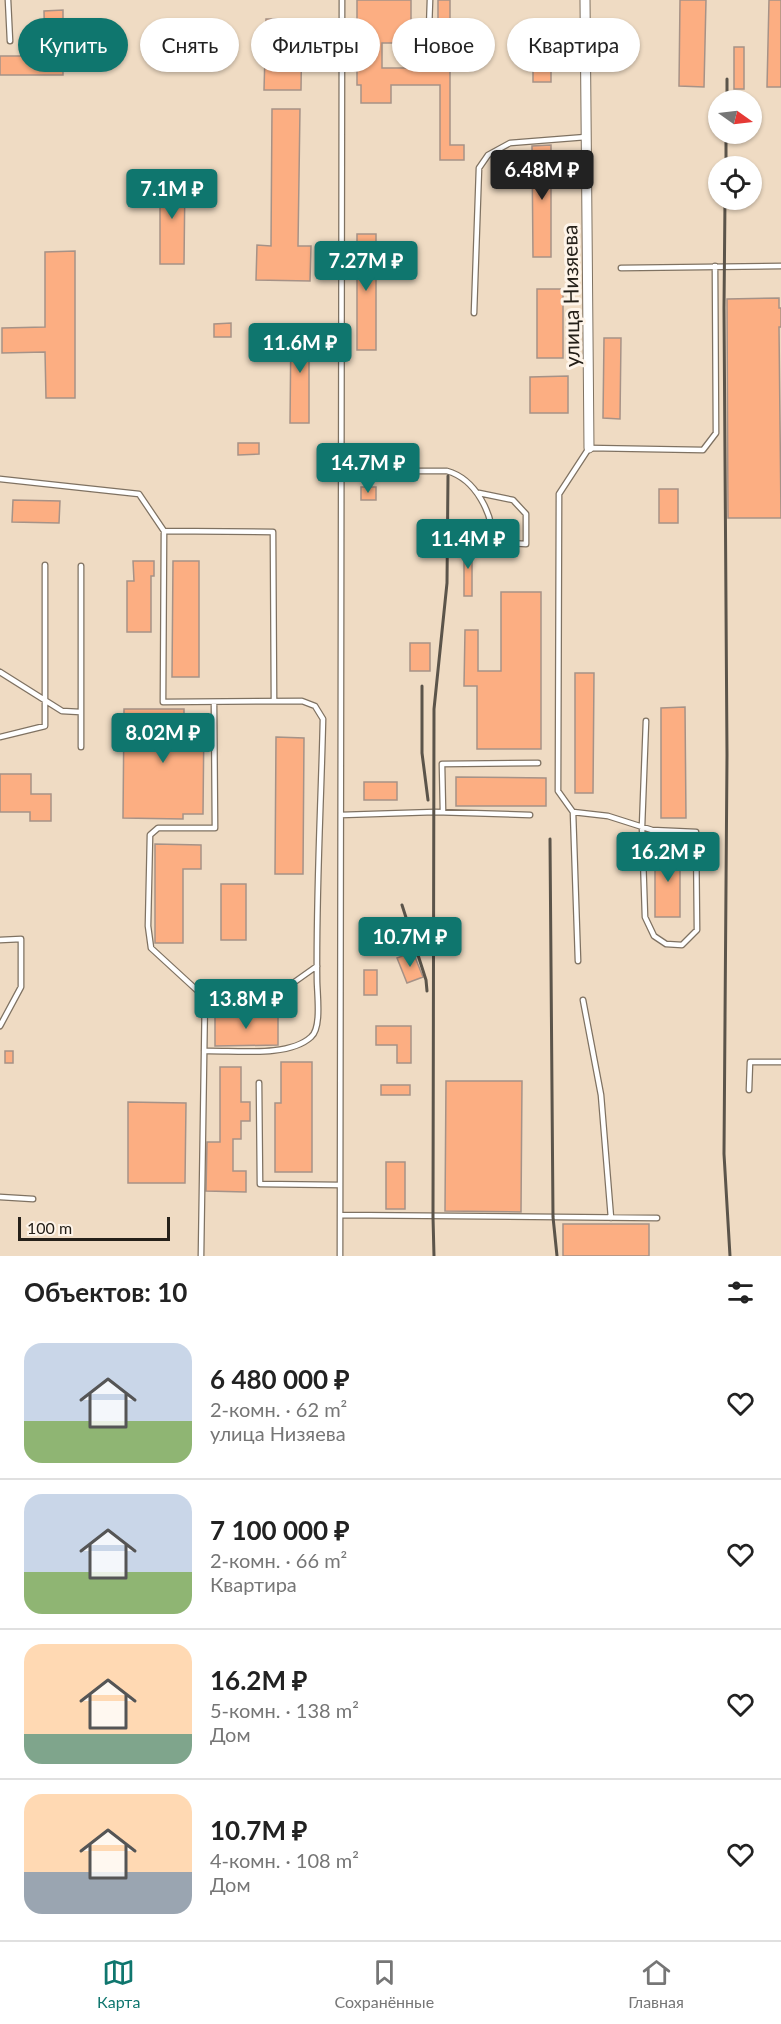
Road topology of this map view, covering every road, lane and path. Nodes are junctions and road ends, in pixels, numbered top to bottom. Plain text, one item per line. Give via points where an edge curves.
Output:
1 (8, 0) edge
2 (342, 0) edge
3 (430, 0) edge
4 (585, 0) edge
5 (429, 18) edge
6 (10, 41) dead end
7 (586, 137) junction
8 (715, 266) junction
9 (781, 266) edge
10 (621, 268) dead end
11 (474, 313) dead end
12 (589, 448) junction
13 (341, 471) junction
14 (0, 479) edge
15 (478, 493) junction
16 (164, 531) junction
17 (45, 565) dead end
18 (81, 566) dead end
19 (0, 672) edge
20 (45, 699) junction
21 (274, 700) junction
22 (214, 702) junction
23 (80, 712) junction
24 (646, 721) dead end
25 (0, 736) edge
26 (81, 747) dead end
27 (538, 763) dead end
28 (443, 812) junction
29 (573, 812) junction
30 (341, 815) junction
31 (530, 815) dead end
32 (642, 827) junction
33 (0, 940) edge
34 (578, 961) dead end
35 (317, 966) junction
36 (205, 994) junction
37 (583, 1000) dead end
38 (0, 1026) edge
39 (204, 1051) junction
40 (781, 1062) edge
41 (260, 1083) dead end
42 (749, 1090) dead end
43 (340, 1185) junction
44 (0, 1197) edge
45 (33, 1199) dead end
46 (340, 1215) junction
47 (611, 1218) junction
48 (657, 1218) dead end
49 (201, 1256) edge
50 (340, 1256) edge

1 - 6 lane
2 - 13 lane
3 - 5 lane
4 - 7 street, улица Низяева
7 - 11 lane via 510,143 488,155 479,168
7 - 12 street, улица Низяева
8 - 9 lane
8 - 10 lane
8 - 12 lane via 716,433 703,450
12 - 29 lane via 560,494 558,791
13 - 15 lane via 447,471 458,474
13 - 30 lane
14 - 16 lane via 139,494
15 - 15 lane via 513,501 526,514 526,544 493,542 493,529
16 - 21 lane via 273,532
16 - 22 lane via 164,702
17 - 20 lane
18 - 23 lane
19 - 20 lane
20 - 23 lane via 62,711
20 - 25 lane via 45,726
21 - 22 lane
21 - 35 lane via 302,701 315,706 323,719
22 - 36 lane via 215,828 158,828 150,835 151,948
23 - 26 lane
24 - 32 lane
27 - 28 lane via 442,764
28 - 30 lane
28 - 31 lane
29 - 32 lane via 608,816
29 - 34 lane
30 - 43 lane
32 - 32 lane via 645,916 654,936 666,944 682,945 697,930 696,832
33 - 38 lane via 21,939 21,987
35 - 36 lane via 286,988 264,995
35 - 39 lane via 318,1026 313,1036 283,1050
36 - 39 lane
37 - 47 lane via 601,1095
39 - 49 lane
40 - 42 lane via 750,1062
41 - 43 lane via 260,1184
43 - 46 lane
44 - 45 lane
46 - 47 lane
46 - 50 lane
47 - 48 lane

